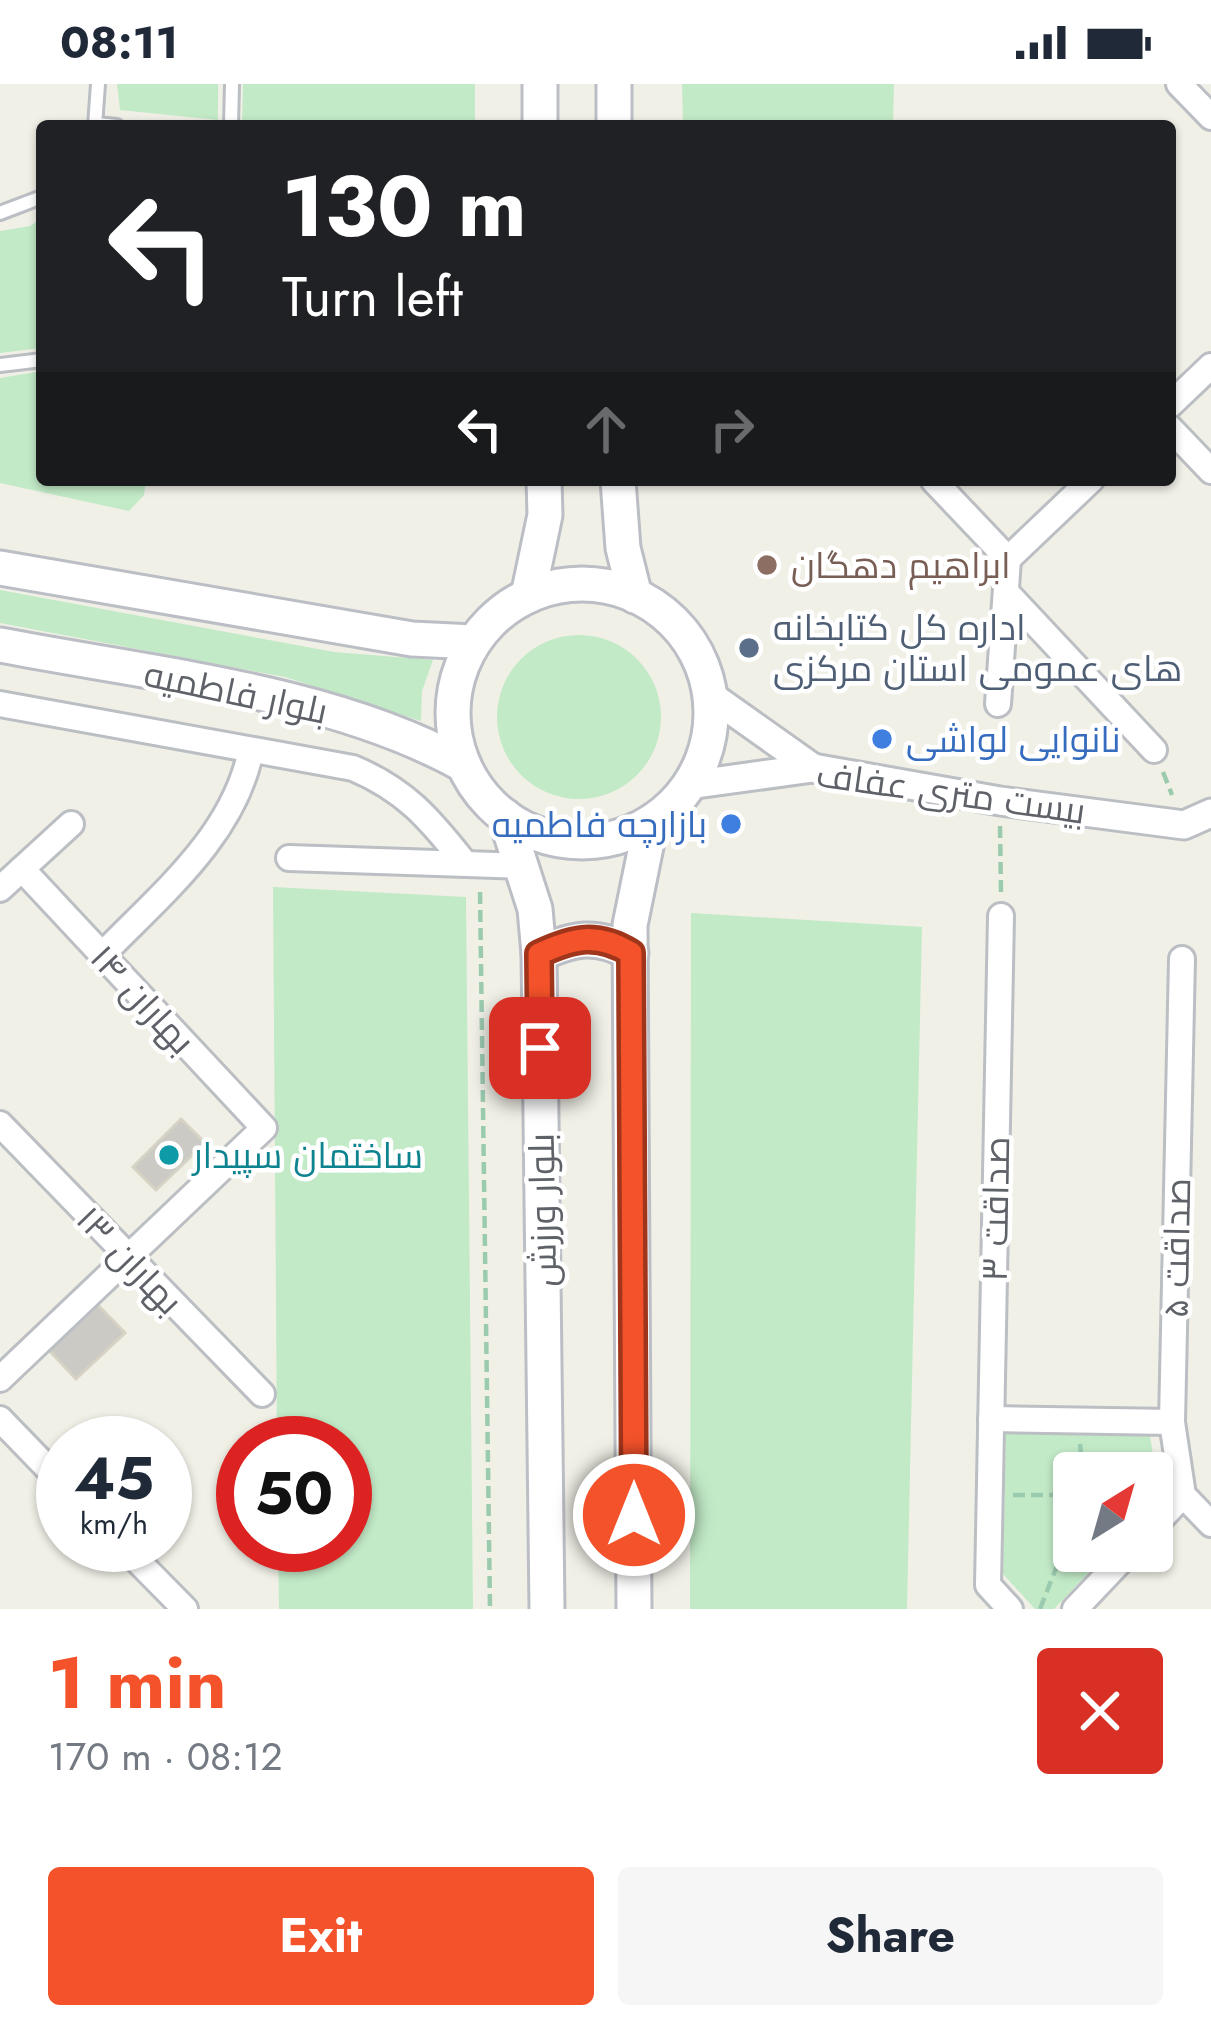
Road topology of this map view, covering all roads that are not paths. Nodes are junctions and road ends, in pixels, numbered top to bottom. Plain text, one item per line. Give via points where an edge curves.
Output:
1 (98, 84) edge
2 (232, 84) edge
3 (540, 84) edge
4 (614, 84) edge
5 (1179, 84) edge
6 (1211, 117) edge
7 (96, 120) edge
8 (231, 120) edge
9 (540, 120) edge
10 (614, 120) edge
11 (36, 199) edge
12 (0, 214) edge
13 (36, 360) edge
14 (0, 365) edge
15 (1211, 366) edge
16 (1176, 399) edge
17 (1176, 434) edge
18 (1211, 471) edge
19 (544, 486) edge
20 (618, 486) edge
21 (939, 486) edge
22 (1085, 486) edge
23 (1008, 559) junction
24 (0, 568) edge
25 (1006, 592) junction
26 (528, 596) junction
27 (635, 596) junction
28 (474, 642) junction
29 (0, 645) edge
30 (710, 695) junction
31 (0, 704) edge
32 (998, 704) dead end
33 (250, 750) junction
34 (1154, 751) road end
35 (464, 765) junction
36 (813, 768) junction
37 (689, 785) junction
38 (1211, 813) edge
39 (505, 816) junction
40 (651, 822) junction
41 (70, 824) dead end
42 (289, 858) dead end
43 (472, 862) junction
44 (523, 866) junction
45 (22, 869) junction
46 (0, 889) edge
47 (1001, 916) road end
48 (631, 953) junction
49 (539, 954) junction
50 (102, 955) junction
51 (1182, 959) dead end
52 (0, 1124) edge
53 (126, 1258) junction
54 (0, 1379) edge
55 (262, 1394) dead end
56 (991, 1419) junction
57 (0, 1420) edge
58 (1172, 1422) junction
59 (36, 1457) edge
60 (1184, 1495) junction
61 (1173, 1506) edge
62 (1211, 1524) edge
63 (149, 1572) edge
64 (1110, 1572) edge
65 (185, 1609) edge
66 (547, 1609) edge
67 (634, 1609) edge
68 (1010, 1609) edge
69 (1075, 1609) edge

1 - 7 lane
2 - 8 lane
3 - 9 main road
4 - 10 main road
5 - 6 street
11 - 12 lane
13 - 14 lane
15 - 16 street
17 - 18 street
19 - 26 main road
20 - 27 main road
21 - 23 street
22 - 23 street
23 - 25 street
24 - 28 main road via 412,639
25 - 32 street
25 - 34 street
26 - 27 main road via 581,584
26 - 28 main road
27 - 30 main road via 693,646
28 - 35 main road via 453,715
29 - 35 main road, بلوار فاطمیه via 353,716
30 - 36 street
30 - 37 main road via 708,742
31 - 33 street
33 - 43 street via 352,768 387,783
33 - 50 street via 244,782 201,853
35 - 39 main road
36 - 37 street, بیست متری عفاف
36 - 38 street, بیست متری عفاف via 1184,825
37 - 40 main road
39 - 40 main road via 578,842
39 - 44 main road, بلوار ورزش
40 - 48 main road
41 - 45 street
42 - 43 street
43 - 44 street
44 - 49 main road, بلوار ورزش
45 - 46 street
45 - 50 street, بهاران ۱۴
47 - 56 street, صداقت ۳
48 - 49 main road via 586,937
48 - 67 main road
49 - 66 main road, بلوار ورزش
50 - 53 street, بهاران ۱۴ via 264,1128
51 - 58 street, صداقت ۵
52 - 53 street, بهاران ۱۳
53 - 54 street
53 - 55 street, بهاران ۱۳
56 - 58 street
56 - 68 street, صداقت ۳ via 988,1585
57 - 59 street
58 - 60 street, صداقت ۵
60 - 61 street
60 - 62 street
63 - 65 street
64 - 69 street

